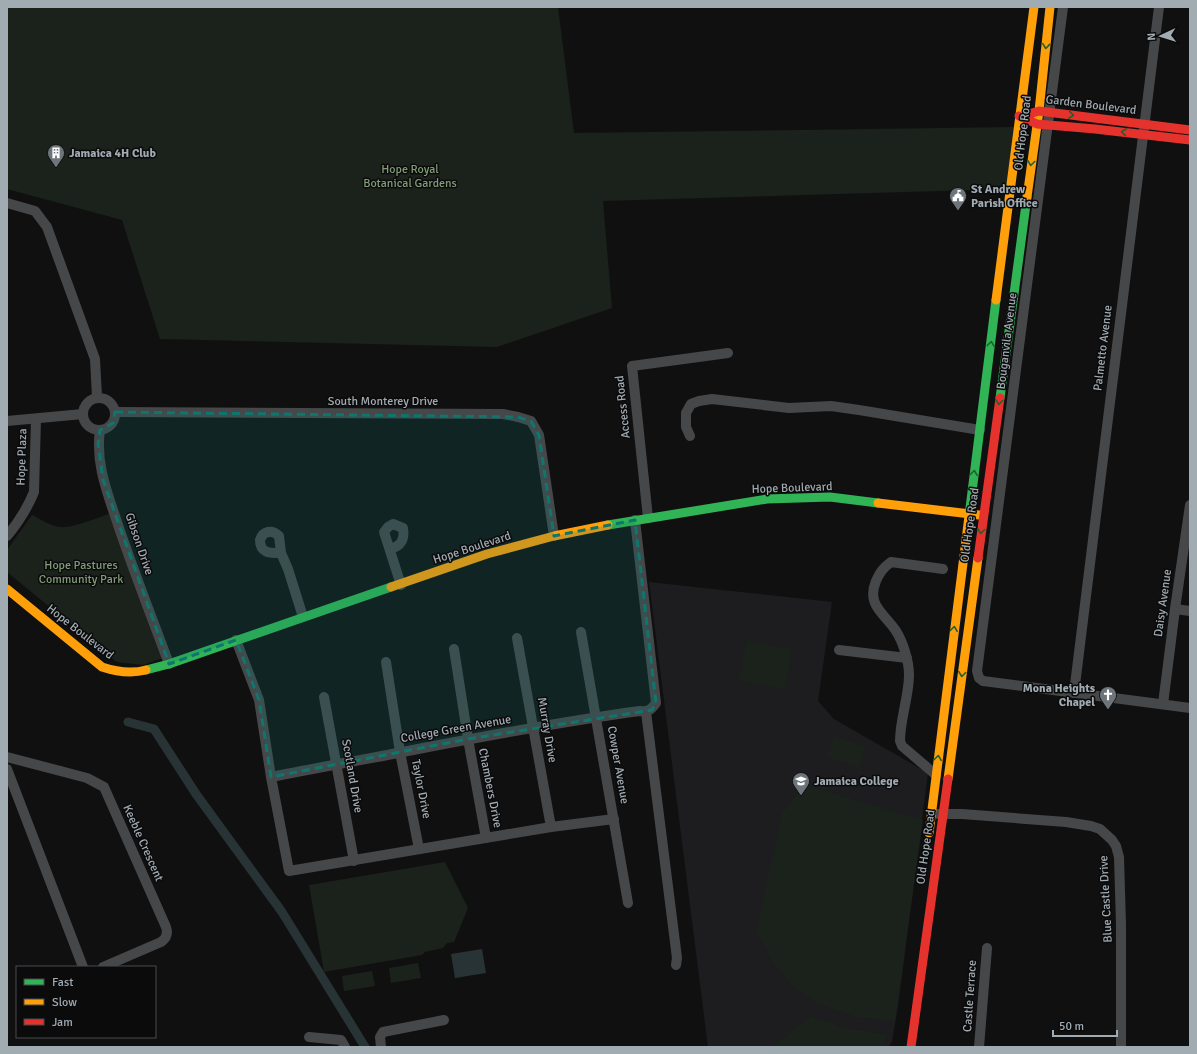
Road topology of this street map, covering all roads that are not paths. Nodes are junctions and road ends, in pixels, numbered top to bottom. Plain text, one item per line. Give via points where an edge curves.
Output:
1 (1034, 7) edge
2 (1050, 7) edge
3 (1063, 7) edge
4 (1158, 7) edge
5 (1039, 111) junction
6 (1050, 112) junction
7 (1019, 116) junction
8 (1037, 124) junction
9 (1144, 124) junction
10 (1049, 125) junction
11 (1190, 130) edge
12 (1143, 135) junction
13 (1190, 140) edge
14 (7, 203) edge
15 (728, 353) dead end
16 (97, 398) junction
17 (115, 412) junction
18 (83, 414) junction
19 (36, 419) junction
20 (7, 421) edge
21 (100, 430) junction
22 (980, 430) junction
23 (690, 436) dead end
24 (1190, 505) edge
25 (969, 514) junction
26 (983, 515) junction
27 (648, 518) junction
28 (1189, 518) edge
29 (635, 520) junction
30 (7, 536) edge
31 (554, 536) junction
32 (390, 549) dead end
33 (281, 553) dead end
34 (943, 569) dead end
35 (401, 585) junction
36 (7, 589) edge
37 (1175, 609) junction
38 (1190, 611) edge
39 (303, 617) junction
40 (581, 632) dead end
41 (517, 638) dead end
42 (236, 640) junction
43 (454, 649) dead end
44 (839, 650) dead end
45 (907, 658) junction
46 (386, 662) dead end
47 (169, 664) junction
48 (1074, 693) junction
49 (324, 697) dead end
50 (1163, 704) junction
51 (1190, 708) edge
52 (646, 712) junction
53 (597, 717) junction
54 (534, 728) junction
55 (468, 739) junction
56 (400, 752) junction
57 (7, 757) edge
58 (336, 764) junction
59 (7, 769) edge
60 (936, 775) junction
61 (271, 777) junction
62 (932, 813) junction
63 (943, 814) junction
64 (614, 819) junction
65 (551, 827) junction
66 (486, 838) junction
67 (928, 844) dead end
68 (419, 849) junction
69 (354, 861) junction
70 (628, 903) dead end
71 (987, 948) dead end
72 (676, 965) dead end
73 (83, 966) edge
74 (104, 966) edge
75 (444, 1020) dead end
76 (309, 1037) dead end
77 (343, 1044) edge
78 (381, 1047) edge
79 (912, 1047) edge
80 (979, 1047) edge
81 (1121, 1047) edge

1 - 7 main road, Old Hope Road
2 -> 5 main road, Old Hope Road
3 - 6 street, Bouganvila Avenue
4 - 9 street, Palmetto Avenue
5 - 6 main road, Garden Boulevard
5 - 7 main road, Garden Boulevard
5 - 8 main road, Old Hope Road
6 -> 9 main road, Garden Boulevard
6 - 10 street, Bouganvila Avenue
7 - 8 main road, Garden Boulevard
22 -> 7 main road, Old Hope Road
8 - 10 main road, Garden Boulevard
8 -> 26 main road, Old Hope Road
9 - 11 main road, Garden Boulevard
9 - 12 street, Palmetto Avenue
12 -> 10 main road, Garden Boulevard
10 - 48 street, Bouganvila Avenue via 977,671 983,681
12 - 13 main road, Garden Boulevard
12 - 48 street, Palmetto Avenue
14 - 16 street via 35,211 48,227 95,359
15 - 27 street, Access Road via 632,366
16 - 17 street via 111,403
16 - 18 street via 88,402
17 - 21 street via 113,423
17 - 31 street, South Monterey Drive via 503,414 518,417 531,421 539,435
18 - 19 street
18 - 21 street via 86,424
19 - 20 street
19 - 30 street, Hope Plaza via 34,492 30,503
21 - 47 street, Gibson Drive via 99,461 103,480 127,553
22 - 23 street via 831,406 789,408 712,399 690,404 686,413 686,426
25 -> 22 main road, Old Hope Road
24 - 28 street, Daisy Avenue
25 - 26 main road, Hope Boulevard
25 - 27 main road, Hope Boulevard via 830,497 767,499
60 -> 25 main road, Old Hope Road
26 -> 63 main road, Old Hope Road
27 - 29 main road, Hope Boulevard
28 - 37 street, Daisy Avenue
29 - 31 main road, Hope Boulevard
29 - 52 street via 656,703 652,710
31 - 35 main road, Hope Boulevard via 487,554
32 - 35 street
33 - 39 street
34 - 45 street via 891,562 882,569 874,587 872,598 896,631
35 - 39 main road, Hope Boulevard
36 - 47 main road, Hope Boulevard via 102,667 113,672 133,673
37 - 38 street
37 - 50 street, Daisy Avenue
39 - 42 main road, Hope Boulevard
40 - 53 street, Cowper Avenue
41 - 54 street, Murray Drive
42 - 47 main road, Hope Boulevard
42 - 61 street via 259,700
43 - 55 street, Chambers Drive
44 - 45 street
45 - 60 street via 909,675 900,741 902,746
46 - 56 street, Taylor Drive
48 - 50 street
49 - 58 street, Scotland Drive
50 - 51 street
52 - 53 street, College Green Avenue
52 - 72 street
53 - 54 street, College Green Avenue
53 - 64 street, Cowper Avenue
54 - 55 street, College Green Avenue
54 - 65 street, Murray Drive
55 - 56 street, College Green Avenue
55 - 66 street, Chambers Drive
56 - 58 street, College Green Avenue
56 - 68 street, Taylor Drive
57 - 74 street, Keeble Crescent via 87,778 104,787 167,934 161,942
58 - 61 street, College Green Avenue
58 - 69 street, Scotland Drive
59 - 73 street
60 - 62 main road, Old Hope Road
61 - 69 street via 287,869 289,871
62 - 63 street, Blue Castle Drive
62 - 67 main road, Old Hope Road
63 - 79 main road, Old Hope Road
63 - 81 street, Blue Castle Drive via 1092,826 1100,829 1112,840 1119,857
64 - 65 street
64 - 70 street, Cowper Avenue
65 - 66 street
66 - 68 street
68 - 69 street
71 - 80 street, Castle Terrace
75 - 78 street via 383,1032 380,1037
76 - 77 street

